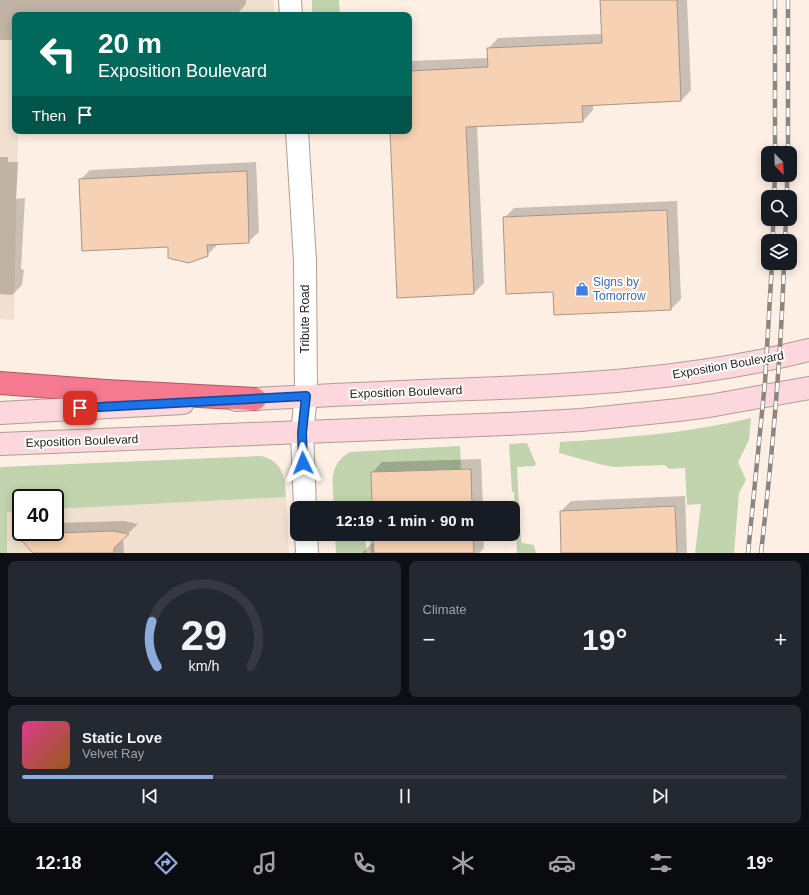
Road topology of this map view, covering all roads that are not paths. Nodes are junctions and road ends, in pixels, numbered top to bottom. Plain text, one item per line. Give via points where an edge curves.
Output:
1 (290, 0) edge
2 (291, 12) edge
3 (297, 134) edge
4 (809, 350) edge
5 (0, 383) edge
6 (809, 388) edge
7 (306, 396) junction
8 (255, 399) junction
9 (0, 413) edge
10 (302, 433) junction
11 (0, 444) edge
12 (305, 501) edge
13 (306, 541) edge
14 (307, 553) edge

1 - 2 street
3 - 7 street, Tribute Road via 305,261
4 - 7 main road, Exposition Boulevard via 717,369 604,383
5 - 8 highway
6 - 10 main road, Exposition Boulevard via 709,406 612,417
7 - 8 main road, Exposition Boulevard
7 - 10 street, Tribute Road
8 - 9 main road, Exposition Boulevard
10 - 11 main road, Exposition Boulevard
10 - 12 street, Tribute Road
13 - 14 street

